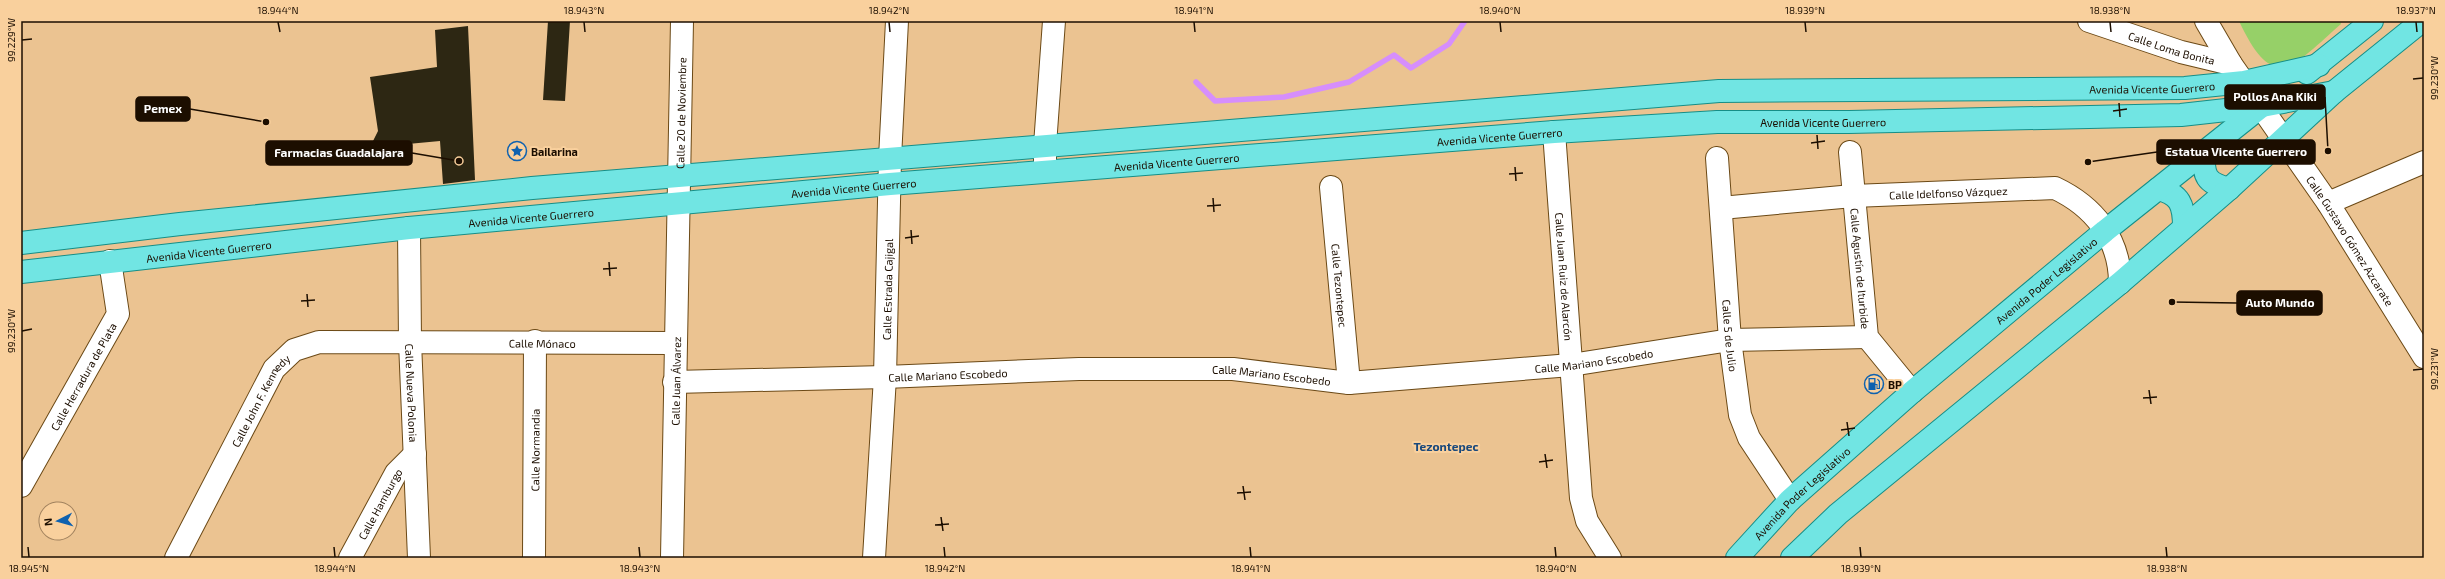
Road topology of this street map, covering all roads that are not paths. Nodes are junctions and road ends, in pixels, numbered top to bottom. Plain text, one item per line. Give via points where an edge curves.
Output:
1 (682, 21) edge
2 (897, 21) edge
3 (1054, 21) edge
4 (2090, 21) edge
5 (2206, 21) edge
6 (2372, 21) edge
7 (2422, 21) edge
8 (2231, 64) junction
9 (2319, 65) junction
10 (2244, 82) junction
11 (2334, 92) junction
12 (2262, 106) junction
13 (1554, 132) junction
14 (2284, 138) junction
15 (1045, 145) junction
16 (1850, 152) dead end
17 (2204, 154) junction
18 (890, 158) junction
19 (1717, 158) dead end
20 (2424, 162) edge
21 (1045, 171) junction
22 (678, 177) junction
23 (890, 184) junction
24 (1332, 187) dead end
25 (2229, 189) junction
26 (2158, 190) junction
27 (1853, 196) junction
28 (2328, 203) junction
29 (678, 205) junction
30 (1720, 208) junction
31 (2184, 226) junction
32 (409, 228) junction
33 (2105, 231) junction
34 (21, 243) edge
35 (110, 261) junction
36 (21, 272) edge
37 (2120, 283) junction
38 (1867, 337) junction
39 (1730, 340) junction
40 (535, 341) junction
41 (410, 342) junction
42 (675, 343) junction
43 (2424, 357) edge
44 (1572, 365) junction
45 (885, 377) junction
46 (674, 382) junction
47 (1349, 383) junction
48 (1912, 392) junction
49 (414, 454) junction
50 (21, 486) edge
51 (1790, 500) junction
52 (176, 558) edge
53 (350, 558) edge
54 (419, 558) edge
55 (534, 558) edge
56 (672, 558) edge
57 (874, 558) edge
58 (1610, 558) edge
59 (1736, 558) edge
60 (1792, 558) edge

1 - 22 street, Calle 20 de Noviembre
2 - 18 street, Calle Estrada Cajigal
3 - 15 street
4 - 8 street, Calle Loma Bonita via 2181,52
5 - 8 street, Calle Gustavo Gómez Azcarate
6 - 9 main road, Avenida Poder Legislativo
7 - 11 main road
8 - 10 street, Calle Gustavo Gómez Azcarate
9 - 10 main road, Avenida Vicente Guerrero
9 - 12 main road, Avenida Poder Legislativo
10 - 12 street, Calle Gustavo Gómez Azcarate
10 - 15 main road, Avenida Vicente Guerrero via 2185,88 1719,91
11 - 12 main road, Avenida Vicente Guerrero
11 - 14 main road
12 - 13 main road, Avenida Vicente Guerrero via 2181,115 1856,122 1717,122
12 - 14 street, Calle Gustavo Gómez Azcarate
12 - 17 main road, Avenida Poder Legislativo
13 - 21 main road, Avenida Vicente Guerrero
13 - 44 street, Calle Juan Ruiz de Alarcón
14 - 25 main road
14 - 28 street, Calle Gustavo Gómez Azcarate
15 - 18 main road, Avenida Vicente Guerrero
15 - 21 street
16 - 27 street, Calle Agustín de Iturbide
17 - 25 main road via 2203,172 2208,180 2216,186
17 - 26 main road, Avenida Poder Legislativo
18 - 22 main road, Avenida Vicente Guerrero
18 - 23 street, Calle Estrada Cajigal
19 - 30 street, Calle 5 de Julio
20 - 28 street
21 - 23 main road, Avenida Vicente Guerrero
22 - 29 street, Calle 20 de Noviembre
22 - 34 main road, Avenida Vicente Guerrero via 411,199
23 - 29 main road, Avenida Vicente Guerrero
23 - 45 street, Calle Estrada Cajigal
24 - 47 street, Calle Tezontepec
25 - 31 main road
26 - 31 main road via 2168,192 2178,200 2184,210
26 - 33 main road, Avenida Poder Legislativo
27 - 30 street, Calle Idelfonso Vázquez
27 - 33 street, Calle Idelfonso Vázquez via 2054,188 2080,201
27 - 38 street, Calle Agustín de Iturbide
28 - 43 street, Calle Gustavo Gómez Azcarate
29 - 32 main road, Avenida Vicente Guerrero
29 - 42 street, Calle Juan Álvarez
30 - 39 street, Calle 5 de Julio
31 - 37 main road
32 - 35 main road, Avenida Vicente Guerrero
32 - 41 street, Calle Nueva Polonia
33 - 37 street, Calle Idelfonso Vázquez via 2117,255
33 - 48 main road, Avenida Poder Legislativo
35 - 36 main road, Avenida Vicente Guerrero
35 - 50 street, Calle Herradura de Plata via 118,314
37 - 60 main road via 1838,514
38 - 39 street, Calle Mariano Escobedo
38 - 48 street, Calle Agustín de Iturbide
39 - 44 street, Calle Mariano Escobedo
39 - 51 street, Calle 5 de Julio via 1740,415 1749,438
40 - 41 street, Calle Mónaco
40 - 42 street, Calle Mónaco
40 - 55 street, Calle Normandia
41 - 49 street, Calle Nueva Polonia
41 - 52 street, Calle John F. Kennedy via 319,342 294,350 274,368
42 - 46 street, Calle Juan Álvarez
44 - 47 street, Calle Mariano Escobedo
44 - 58 street, Calle Juan Ruiz de Alarcón via 1581,498 1587,521
45 - 46 street, Calle Mariano Escobedo
45 - 47 street, Calle Mariano Escobedo via 1079,369 1225,369
45 - 57 street, Calle Estrada Cajigal
46 - 56 street, Calle Juan Álvarez
48 - 51 main road, Avenida Poder Legislativo
49 - 53 street, Calle Hamburgo via 396,473
49 - 54 street, Calle Nueva Polonia
51 - 59 main road, Avenida Poder Legislativo

